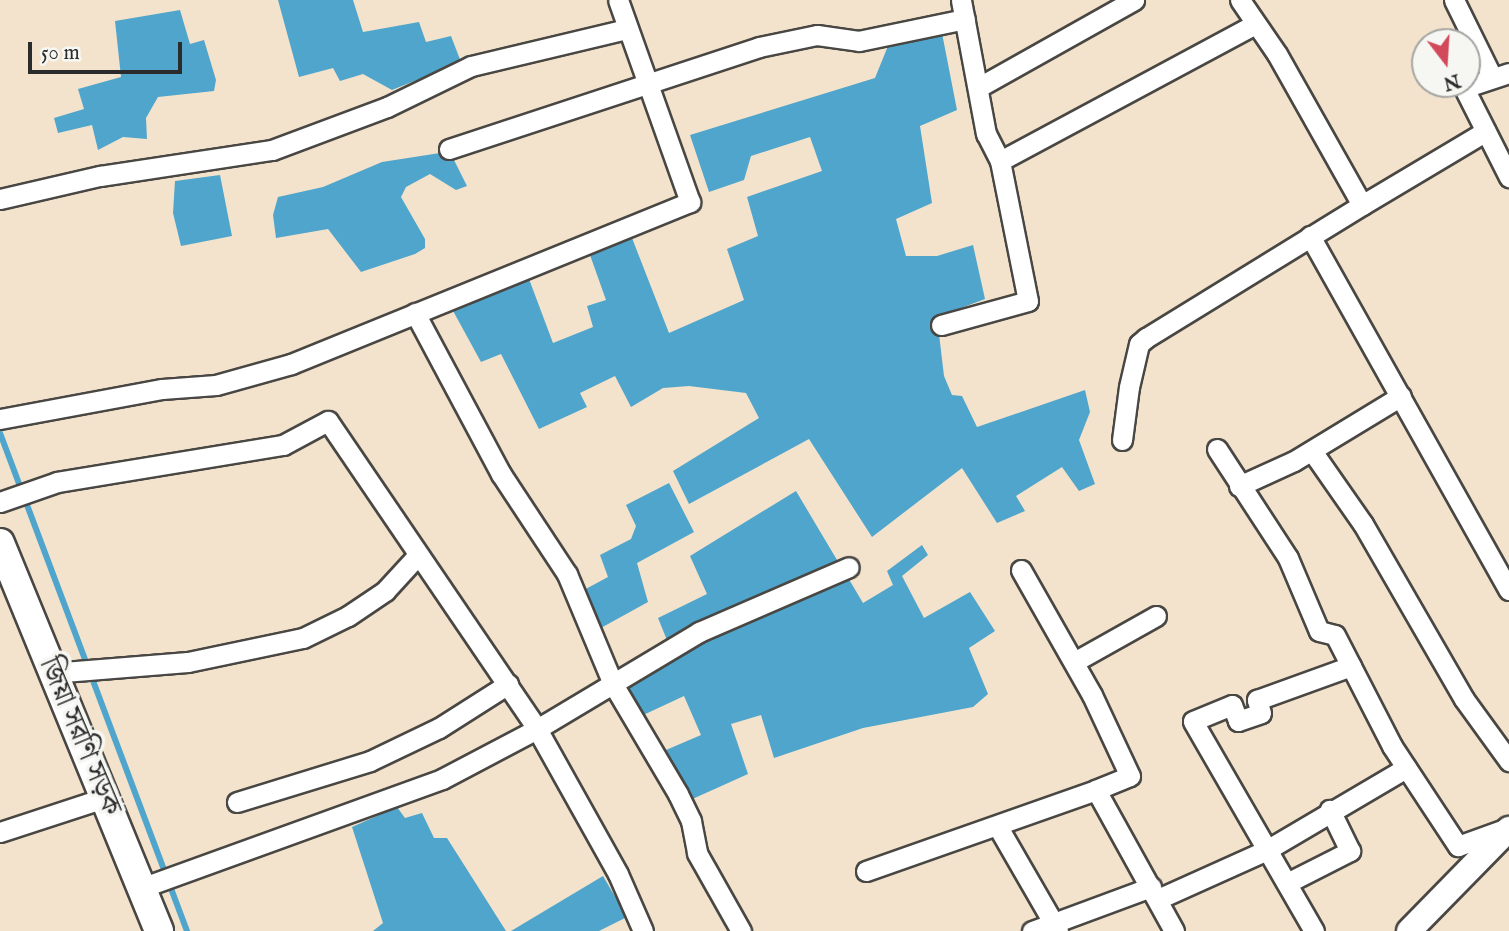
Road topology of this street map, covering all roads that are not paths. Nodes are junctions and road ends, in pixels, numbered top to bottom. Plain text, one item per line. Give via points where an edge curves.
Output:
1 (618, 0) edge
2 (1135, 0) edge
3 (1240, 0) edge
4 (1454, 0) edge
5 (963, 10) edge
6 (1256, 24) junction
7 (626, 29) junction
8 (1500, 75) edge
9 (646, 82) junction
10 (979, 87) junction
11 (1486, 131) junction
12 (449, 149) dead end
13 (1000, 161) junction
14 (1509, 177) edge
15 (0, 199) edge
16 (1362, 205) junction
17 (1310, 236) junction
18 (415, 313) junction
19 (941, 325) dead end
20 (1401, 396) junction
21 (0, 419) edge
22 (1122, 440) dead end
23 (1217, 449) dead end
24 (1312, 451) junction
25 (1239, 486) junction
26 (0, 502) edge
27 (0, 543) edge
28 (418, 555) junction
29 (849, 567) dead end
30 (1021, 570) dead end
31 (1509, 590) edge
32 (1156, 616) dead end
33 (1074, 662) junction
34 (1351, 666) junction
35 (51, 673) junction
36 (508, 684) junction
37 (613, 684) junction
38 (537, 729) junction
39 (1506, 749) edge
40 (1406, 768) junction
41 (1096, 790) junction
42 (104, 798) junction
43 (237, 802) dead end
44 (1330, 810) junction
45 (998, 827) junction
46 (1509, 828) edge
47 (0, 832) edge
48 (1265, 851) junction
49 (866, 871) dead end
50 (1287, 883) junction
51 (141, 888) junction
52 (1154, 893) junction
53 (1056, 927) edge
54 (159, 931) edge
55 (643, 931) edge
56 (741, 931) edge
57 (1031, 931) edge
58 (1174, 931) edge
59 (1314, 931) edge
60 (1409, 931) edge

1 - 7 street
2 - 10 street
3 - 6 street
4 - 8 street
5 - 9 street via 859,41 817,35
5 - 10 street
6 - 13 street
6 - 16 street
7 - 9 street
7 - 15 street via 471,66 387,107 272,150 100,176
8 - 11 street via 1464,88
9 - 12 street
9 - 18 street via 690,202
10 - 13 street via 986,134
11 - 14 street
11 - 16 street
13 - 19 street via 1028,301
16 - 17 street
17 - 20 street
17 - 22 street via 1139,344 1120,425
18 - 21 street via 291,363 216,385 162,389
18 - 37 street via 501,474 567,574
20 - 24 street
20 - 31 street
23 - 25 street
24 - 25 street
24 - 39 street via 1363,524 1445,666
25 - 34 street via 1289,558 1319,631 1335,635
26 - 28 street via 57,482 282,445 328,421
27 - 35 main road, জিয়া সরণি সড়ক
28 - 35 street via 386,591 303,638 188,662
28 - 36 street
29 - 37 street via 699,632
30 - 33 street
32 - 33 street
33 - 41 street via 1130,776
34 - 40 street
34 - 48 street via 1257,700 1261,713 1238,721 1232,705 1193,721
35 - 42 main road, জিয়া সরণি সড়ক
36 - 38 street
36 - 43 street via 439,728 370,761
37 - 38 street
37 - 56 street via 678,794 691,821 697,853
38 - 51 street via 442,779
38 - 55 street via 618,874
40 - 44 street
40 - 46 street via 1458,846
41 - 45 street
41 - 52 street
42 - 47 street
42 - 51 main road, জিয়া সরণি সড়ক
44 - 48 street
44 - 50 street via 1350,851
45 - 49 street
45 - 53 street
46 - 60 street
48 - 50 street
48 - 52 street
50 - 59 street
51 - 54 main road, জিয়া সরণি সড়ক
52 - 53 street
52 - 58 street
53 - 57 street

